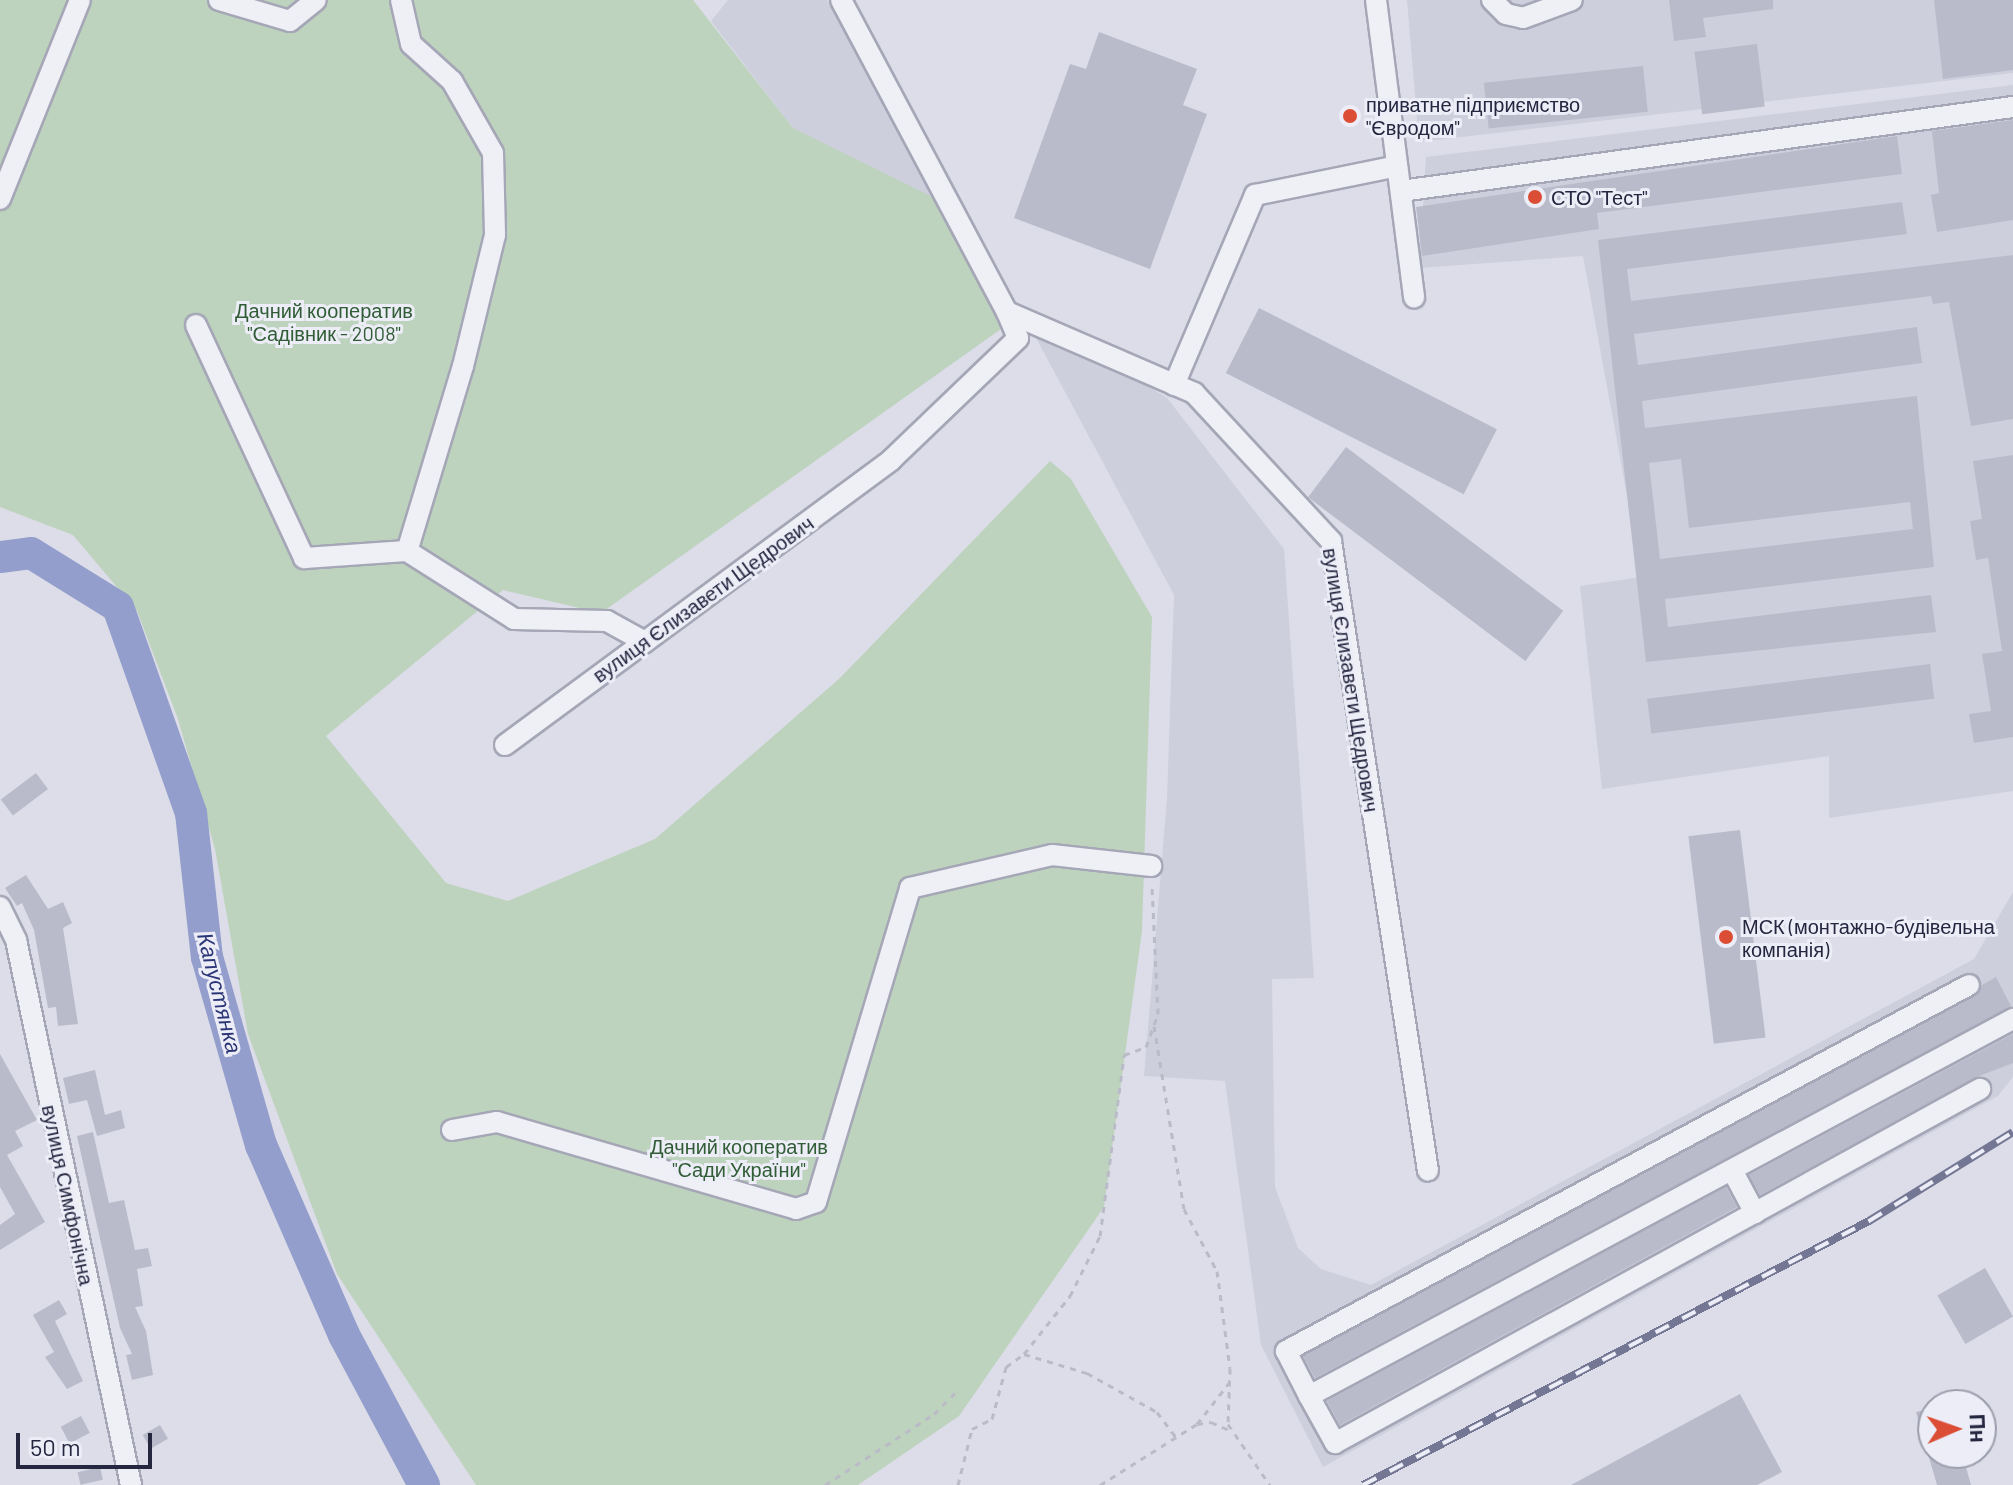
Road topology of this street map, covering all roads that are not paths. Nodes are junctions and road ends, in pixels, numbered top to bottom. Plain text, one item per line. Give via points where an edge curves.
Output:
1 (80, 0) edge
2 (219, 0) edge
3 (316, 0) edge
4 (401, 0) edge
5 (841, 0) edge
6 (1376, 0) edge
7 (1492, 0) edge
8 (1572, 0) edge
9 (2013, 107) edge
10 (1397, 166) junction
11 (1401, 191) junction
12 (0, 199) edge
13 (1414, 298) dead end
14 (1007, 312) junction
15 (196, 325) dead end
16 (1174, 385) junction
17 (407, 551) junction
18 (645, 642) junction
19 (505, 745) dead end
20 (1151, 866) road end
21 (0, 907) edge
22 (1969, 985) dead end
23 (2013, 1019) edge
24 (1980, 1089) dead end
25 (452, 1130) dead end
26 (1732, 1170) junction
27 (1428, 1171) dead end
28 (1755, 1213) junction
29 (1309, 1396) junction
30 (131, 1485) edge

1 - 12 street
2 - 3 street via 290,21
4 - 17 street via 411,44 452,81 493,153 495,235 463,366
5 - 14 street, вулиця Єлизавети Щедрович
6 - 10 street
7 - 8 street via 1506,14 1523,18
9 - 11 street
10 - 11 street
10 - 16 street via 1255,195
11 - 13 street
14 - 16 street, вулиця Єлизавети Щедрович
14 - 18 street, вулиця Єлизавети Щедрович via 1018,338 891,460
15 - 17 street via 304,558
16 - 27 street, вулиця Єлизавети Щедрович via 1194,393 1331,541
17 - 18 street via 514,619 607,621
18 - 19 street, вулиця Єлизавети Щедрович
20 - 25 street via 1052,855 910,888 816,1202 796,1209 497,1122
21 - 30 street, вулиця Симфонічна via 16,940
22 - 29 street via 1286,1351
23 - 26 street
24 - 28 street
26 - 28 street
26 - 29 street
28 - 29 street via 1335,1443

